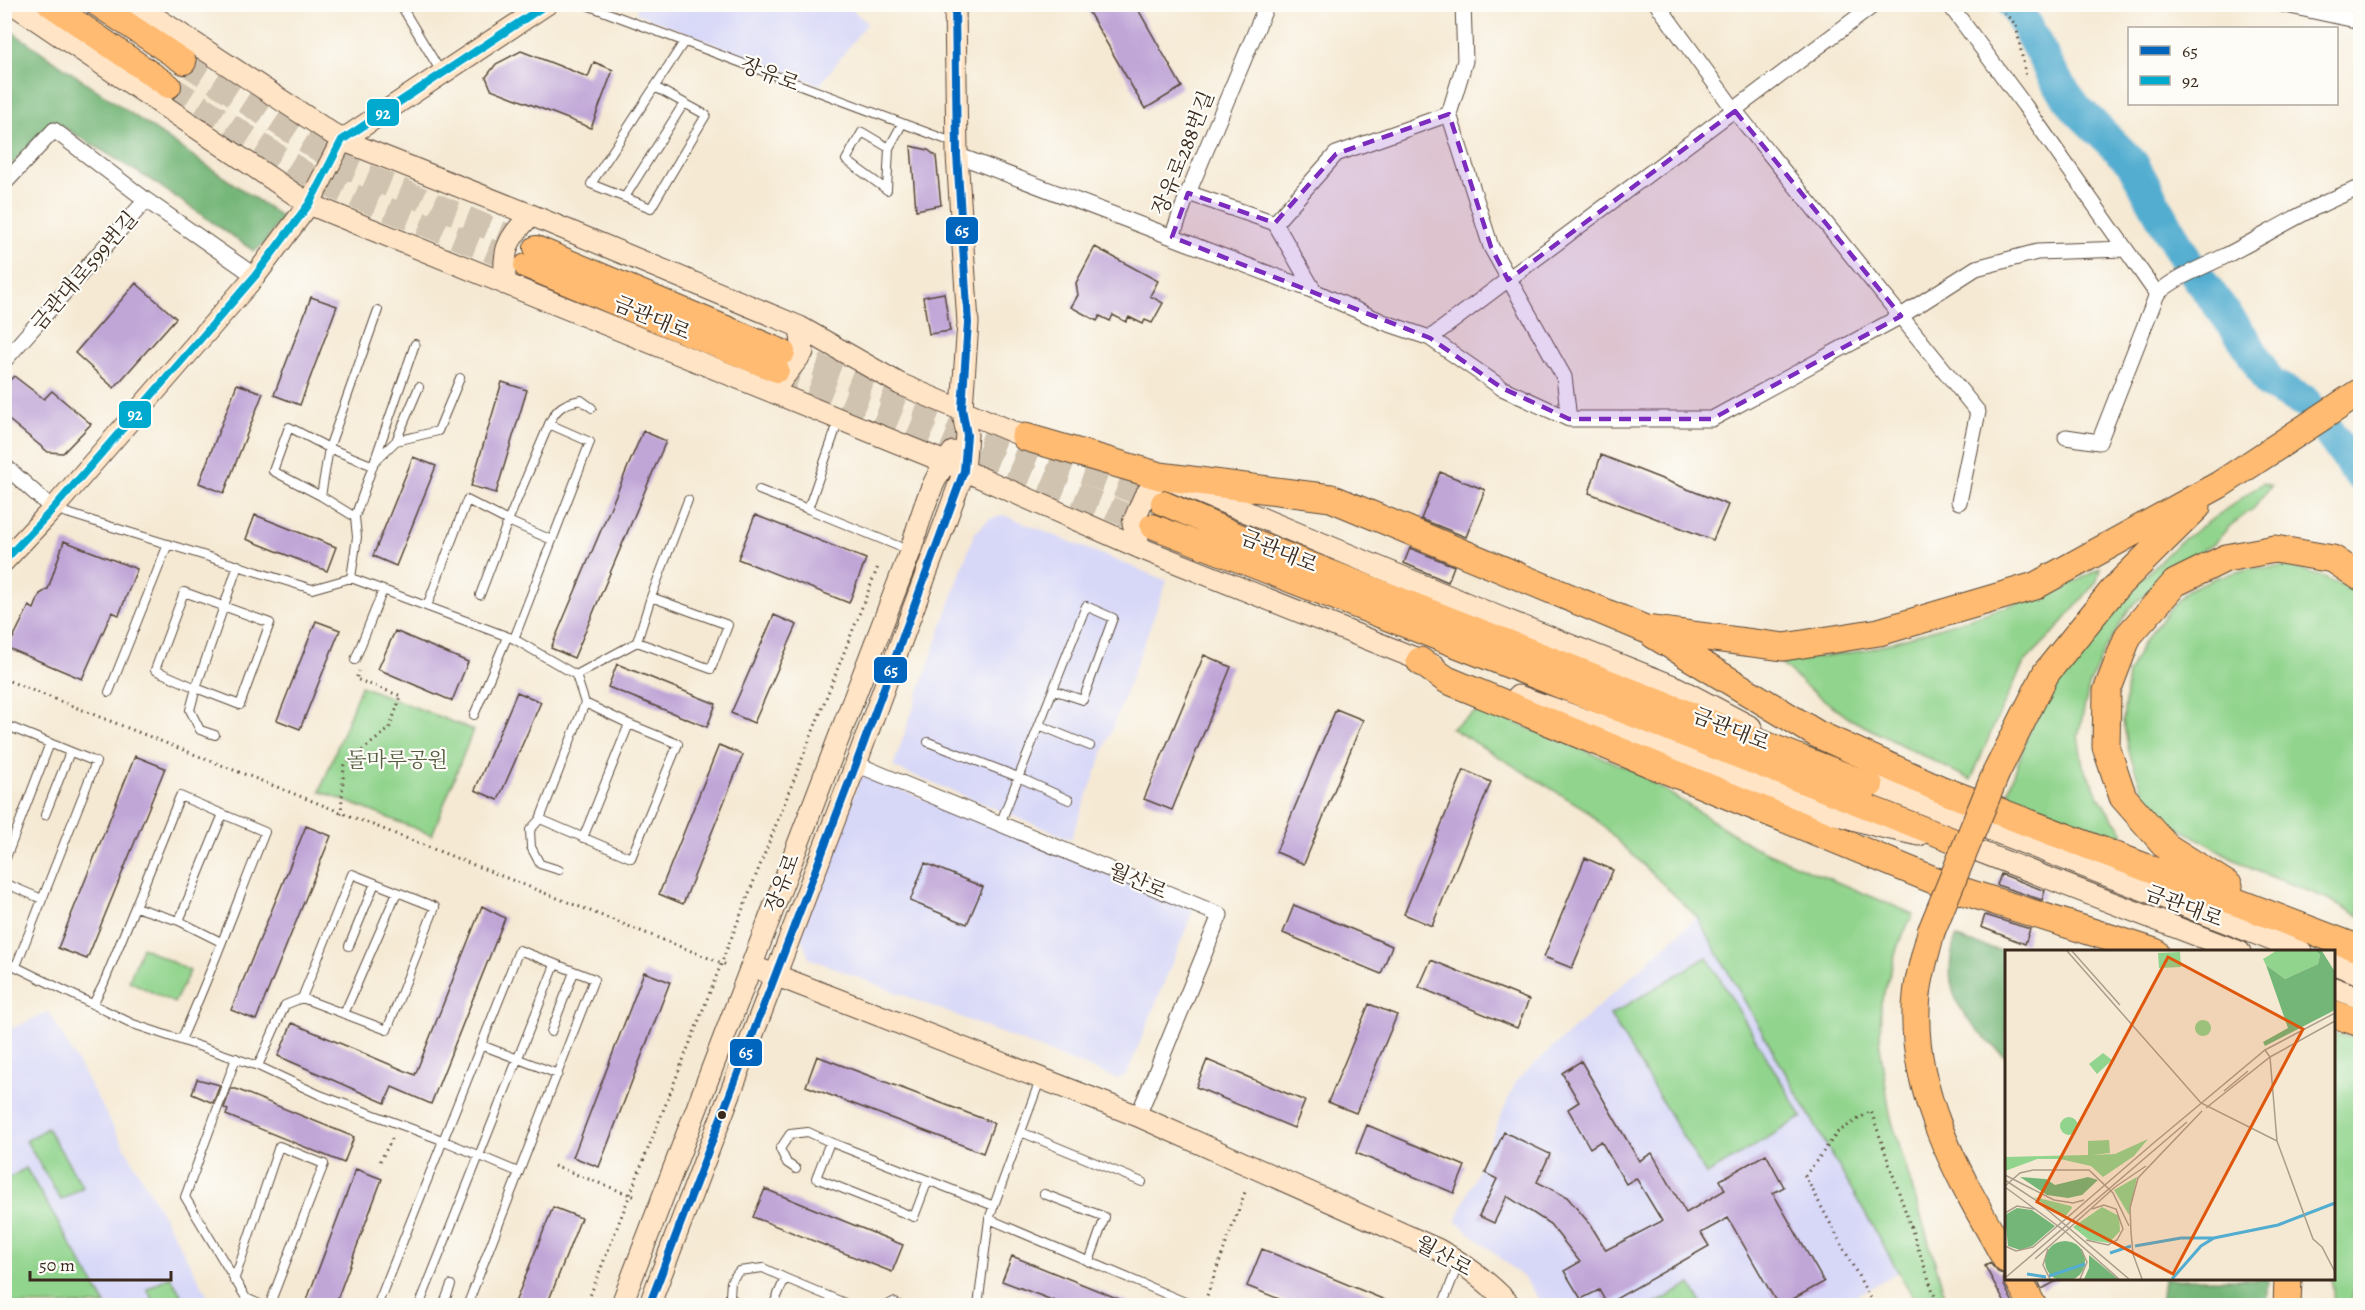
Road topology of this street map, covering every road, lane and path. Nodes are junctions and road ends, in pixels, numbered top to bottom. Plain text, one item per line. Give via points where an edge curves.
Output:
1 (13, 4) edge
2 (50, 4) edge
3 (97, 4) edge
4 (135, 4) edge
5 (400, 4) edge
6 (547, 4) edge
7 (584, 4) edge
8 (955, 4) edge
9 (1267, 4) edge
10 (1462, 4) edge
11 (1657, 4) edge
12 (1875, 4) edge
13 (1949, 4) edge
14 (1996, 4) edge
15 (2281, 4) edge
16 (2361, 21) edge
17 (684, 42) junction
18 (184, 62) tunnel mouth
19 (441, 73) junction
20 (169, 86) tunnel mouth
21 (655, 87) junction
22 (684, 103) junction
23 (2025, 105) junction
24 (1736, 111) junction
25 (1449, 114) junction
26 (902, 124) junction
27 (342, 140) junction
28 (889, 148) junction
29 (957, 150) junction
30 (4, 184) edge
31 (2361, 188) edge
32 (1188, 193) junction
33 (625, 197) junction
34 (146, 200) junction
35 (309, 204) junction
36 (531, 215) junction
37 (1275, 223) junction
38 (1172, 237) junction
39 (2125, 249) junction
40 (531, 257) tunnel mouth
41 (255, 276) junction
42 (1508, 280) junction
43 (505, 284) junction
44 (1314, 291) junction
45 (2157, 294) junction
46 (378, 310) dead end
47 (1901, 316) junction
48 (800, 327) junction
49 (1430, 338) junction
50 (415, 344) dead end
51 (4, 361) edge
52 (778, 372) junction
53 (460, 378) dead end
54 (419, 387) dead end
55 (2361, 392) edge
56 (592, 408) dead end
57 (962, 408) junction
58 (839, 419) junction
59 (1569, 419) junction
60 (549, 424) junction
61 (967, 435) junction
62 (1025, 437) joint
63 (2066, 437) dead end
64 (396, 441) junction
65 (330, 448) junction
66 (945, 462) junction
67 (371, 465) junction
68 (964, 471) junction
69 (6, 472) edge
70 (1160, 476) junction
71 (2219, 485) junction
72 (759, 490) dead end
73 (321, 496) junction
74 (688, 500) dead end
75 (1959, 502) dead end
76 (1162, 503) tunnel mouth
77 (53, 508) junction
78 (808, 510) junction
79 (355, 517) junction
80 (508, 521) junction
81 (1152, 526) tunnel mouth
82 (552, 540) junction
83 (168, 544) junction
84 (1140, 548) junction
85 (910, 552) junction
86 (4, 561) edge
87 (879, 564) dead end
88 (237, 565) junction
89 (2361, 577) edge
90 (351, 578) junction
91 (384, 590) junction
92 (480, 595) dead end
93 (651, 597) junction
94 (224, 606) junction
95 (427, 606) junction
96 (1646, 629) junction
97 (510, 638) junction
98 (637, 642) junction
99 (1420, 661) junction
100 (359, 662) joint
101 (576, 675) junction
102 (4, 679) edge
103 (196, 688) junction
104 (1053, 690) junction
105 (109, 692) dead end
106 (585, 703) junction
107 (474, 715) dead end
108 (628, 724) junction
109 (1039, 726) junction
110 (215, 735) dead end
111 (4, 741) edge
112 (928, 742) dead end
113 (50, 743) junction
114 (1090, 746) dead end
115 (70, 752) junction
116 (856, 764) junction
117 (1018, 777) junction
118 (1871, 785) junction
119 (1069, 800) dead end
120 (223, 814) junction
121 (341, 814) junction
122 (45, 816) dead end
123 (540, 819) junction
124 (1000, 824) junction
125 (584, 838) junction
126 (1960, 843) junction
127 (4, 863) edge
128 (558, 870) dead end
129 (4, 883) edge
130 (375, 883) junction
131 (397, 892) junction
132 (42, 899) junction
133 (135, 907) junction
134 (2278, 917) junction
135 (179, 921) junction
136 (221, 942) junction
137 (349, 946) dead end
138 (2135, 947) edge
139 (2361, 949) edge
140 (2151, 950) edge
141 (2237, 950) edge
142 (2299, 950) edge
143 (4, 961) edge
144 (722, 963) junction
145 (2335, 964) edge
146 (555, 965) junction
147 (16, 966) junction
148 (729, 966) dead end
149 (750, 966) junction
150 (574, 972) junction
151 (2361, 974) edge
152 (775, 975) junction
153 (2335, 988) edge
154 (302, 998) junction
155 (2361, 998) edge
156 (93, 1004) junction
157 (344, 1014) junction
158 (2335, 1014) edge
159 (2361, 1023) edge
160 (551, 1032) dead end
161 (181, 1040) junction
162 (481, 1045) junction
163 (236, 1058) junction
164 (517, 1059) junction
165 (258, 1066) junction
166 (558, 1074) junction
167 (1041, 1078) junction
168 (1138, 1116) junction
169 (1021, 1132) junction
170 (393, 1137) dead end
171 (442, 1140) junction
172 (830, 1142) junction
173 (479, 1155) junction
174 (380, 1161) dead end
175 (554, 1166) dead end
176 (796, 1169) dead end
177 (518, 1172) junction
178 (928, 1180) junction
179 (1142, 1182) dead end
180 (1245, 1192) dead end
181 (630, 1194) junction
182 (1044, 1194) dead end
183 (636, 1197) dead end
184 (994, 1206) junction
185 (989, 1220) junction
186 (2005, 1256) edge
187 (1460, 1261) junction
188 (1089, 1262) junction
189 (785, 1278) junction
190 (2019, 1280) edge
191 (2288, 1280) edge
192 (234, 1281) junction
193 (451, 1285) dead end
194 (1870, 1298) dead end
195 (264, 1305) edge
196 (269, 1305) edge
197 (377, 1305) edge
198 (419, 1305) edge
199 (442, 1305) edge
200 (467, 1305) edge
201 (586, 1305) edge
202 (621, 1305) edge
203 (649, 1305) edge
204 (739, 1305) edge
205 (773, 1305) edge
206 (852, 1305) edge
207 (886, 1305) edge
208 (902, 1305) edge
209 (978, 1305) edge
210 (1192, 1305) edge
211 (1203, 1305) edge
212 (1442, 1305) edge
213 (1511, 1305) edge
214 (1938, 1305) edge
215 (2033, 1305) edge
216 (2287, 1305) edge

1 - 35 main road
2 - 20 main road
3 - 18 main road
4 - 27 main road
5 - 19 lane
6 - 19 main road
7 - 17 lane, 장유로
8 - 29 main road
9 - 32 street, 장유로288번길
10 - 25 street via 1465,61
11 - 24 street
12 - 24 street
13 - 23 street
14 - 23 path via 2016,25 2026,78
15 - 16 street
17 - 21 lane
17 - 26 lane, 장유로
19 - 27 main road
21 - 22 lane
21 - 33 lane via 591,184
22 - 33 lane
22 - 33 lane via 706,115 651,207
23 - 39 street
24 - 42 street
24 - 47 street
25 - 37 street via 1336,154
25 - 42 street via 1491,247
26 - 28 lane
26 - 29 lane, 장유로
27 - 35 main road
27 - 36 main road
28 - 28 lane via 888,190 846,160 862,132
29 - 38 street, 장유로288번길
29 - 57 main road via 968,323
30 - 34 street via 54,130
31 - 45 street via 2334,197 2170,283
32 - 37 street
32 - 38 street, 장유로288번길
34 - 41 street, 금관대로599번길
34 - 51 street, 금관대로599번길
35 - 41 main road
35 - 43 main road
36 - 43 main road via 513,233 504,253
36 - 48 main road
37 - 44 street
38 - 44 street
39 - 45 street
39 - 47 street via 2037,252 1976,268
40 - 52 main road, 금관대로
41 - 77 main road
42 - 49 street
42 - 59 street via 1564,377
43 - 52 main road
44 - 49 street
45 - 63 street via 2099,442
46 - 65 lane
47 - 59 street via 1712,419
47 - 75 street via 1978,412
48 - 52 main road via 803,352
48 - 57 main road via 900,384
49 - 59 street via 1502,388
50 - 67 lane
52 - 58 main road
53 - 64 lane via 438,431
54 - 64 lane
55 - 71 highway
56 - 60 lane via 581,400 567,403 555,411
57 - 61 main road
57 - 62 main road
58 - 66 main road
58 - 78 lane
60 - 80 lane
60 - 82 lane via 590,442
61 - 66 main road, 장유로
61 - 68 main road, 장유로
62 - 70 highway
64 - 67 lane
65 - 67 lane
65 - 73 lane
65 - 73 lane via 289,427 273,471
66 - 68 main road
66 - 85 main road, 장유로 via 928,495
67 - 79 lane
68 - 84 main road
68 - 116 main road, 장유로
69 - 77 street
70 - 84 main road via 1144,497 1133,523
70 - 96 highway via 1331,498
70 - 118 main road via 1676,687
71 - 96 highway via 2035,586 1879,632 1784,647
71 - 186 highway, bridge via 2115,588 2046,673 1996,773 1930,932 1917,994 1916,1046 1929,1100 1964,1185
72 - 78 lane
73 - 79 lane
74 - 93 lane
76 - 118 main road, 금관대로
77 - 83 lane
77 - 86 main road
78 - 85 lane
79 - 90 lane via 357,537
80 - 82 lane
80 - 92 lane
80 - 95 lane via 467,500
81 - 126 main road, 금관대로
82 - 97 lane
83 - 88 lane
83 - 105 lane
84 - 99 main road
85 - 149 main road, 장유로
87 - 144 path
88 - 90 lane via 312,589
88 - 94 lane
89 - 134 highway via 2333,559 2275,549 2226,558 2175,583 2128,636 2107,691 2106,747 2123,797 2167,847
90 - 91 lane
91 - 95 lane
91 - 100 lane
93 - 98 lane
93 - 98 lane via 728,625 711,669
94 - 103 lane
94 - 103 lane via 184,592 155,670
94 - 103 lane via 270,623 240,705
95 - 97 lane
96 - 134 highway via 1818,734 1940,789
97 - 101 lane
97 - 107 lane
98 - 101 lane
99 - 126 main road via 1658,746 1824,811
99 - 138 highway via 1447,680 1953,888
100 - 121 path via 356,679 401,696 389,729 344,765
101 - 106 lane
102 - 121 path
103 - 110 lane via 190,710 200,730
104 - 104 lane via 1086,606 1113,618 1083,700
104 - 109 lane
106 - 108 lane
106 - 123 lane
108 - 125 lane
108 - 125 lane via 678,744 631,858
109 - 114 lane
109 - 117 lane
111 - 113 lane via 10,727
112 - 117 lane
113 - 115 lane
113 - 127 lane
115 - 122 lane
115 - 132 lane via 96,762
116 - 124 street, 월산로
116 - 152 main road, 장유로
117 - 119 lane
117 - 124 lane
118 - 142 main road, 금관대로
120 - 133 lane via 180,796
120 - 135 lane
120 - 136 lane via 265,832
121 - 144 path
123 - 125 lane
123 - 128 lane via 530,830 531,848 540,864
124 - 168 street, 월산로 via 1220,915
126 - 141 main road, 금관대로
129 - 132 lane
130 - 131 lane
130 - 137 lane
130 - 154 lane via 352,874
131 - 157 lane
131 - 157 lane via 435,907 387,1030
132 - 147 lane
133 - 135 lane
133 - 156 lane
134 - 139 highway
135 - 136 lane
136 - 161 lane
138 - 140 highway
143 - 147 lane
144 - 148 path
144 - 181 path
145 - 151 main road
146 - 150 lane
146 - 162 lane via 519,950
146 - 164 lane
147 - 156 lane
149 - 152 main road, 월산로
149 - 202 main road, 장유로
150 - 160 lane
150 - 166 lane via 594,980
152 - 167 main road, 월산로
152 - 203 main road, 장유로
153 - 155 main road
154 - 157 lane
154 - 165 lane via 285,1005
156 - 161 lane via 133,1024
158 - 159 highway
161 - 163 lane
162 - 164 lane
162 - 171 lane
163 - 165 lane
163 - 192 lane via 184,1197
164 - 166 lane
164 - 173 lane
165 - 171 lane via 320,1095
166 - 177 lane
167 - 168 main road, 월산로
167 - 169 lane
168 - 187 main road, 월산로
169 - 179 lane
169 - 184 lane
170 - 174 path
171 - 173 lane
171 - 197 lane
172 - 176 lane via 808,1132 790,1134 780,1149 787,1163
172 - 178 lane
172 - 178 lane via 816,1178 871,1200 914,1216
173 - 177 lane
173 - 198 lane
175 - 181 path
177 - 200 lane
178 - 184 lane
180 - 211 path
181 - 183 path
181 - 201 path
182 - 188 lane via 1105,1217
184 - 185 lane
185 - 188 lane
185 - 209 lane
187 - 212 lane
187 - 213 main road, 월산로
188 - 210 lane
189 - 204 lane via 763,1268 739,1271 731,1281 730,1296
189 - 205 lane
189 - 206 lane
190 - 215 highway
191 - 216 highway
192 - 195 lane via 246,1298
192 - 196 lane via 279,1146 324,1164
193 - 199 lane
194 - 214 path via 1805,1176 1838,1132 1871,1111
207 - 208 lane

